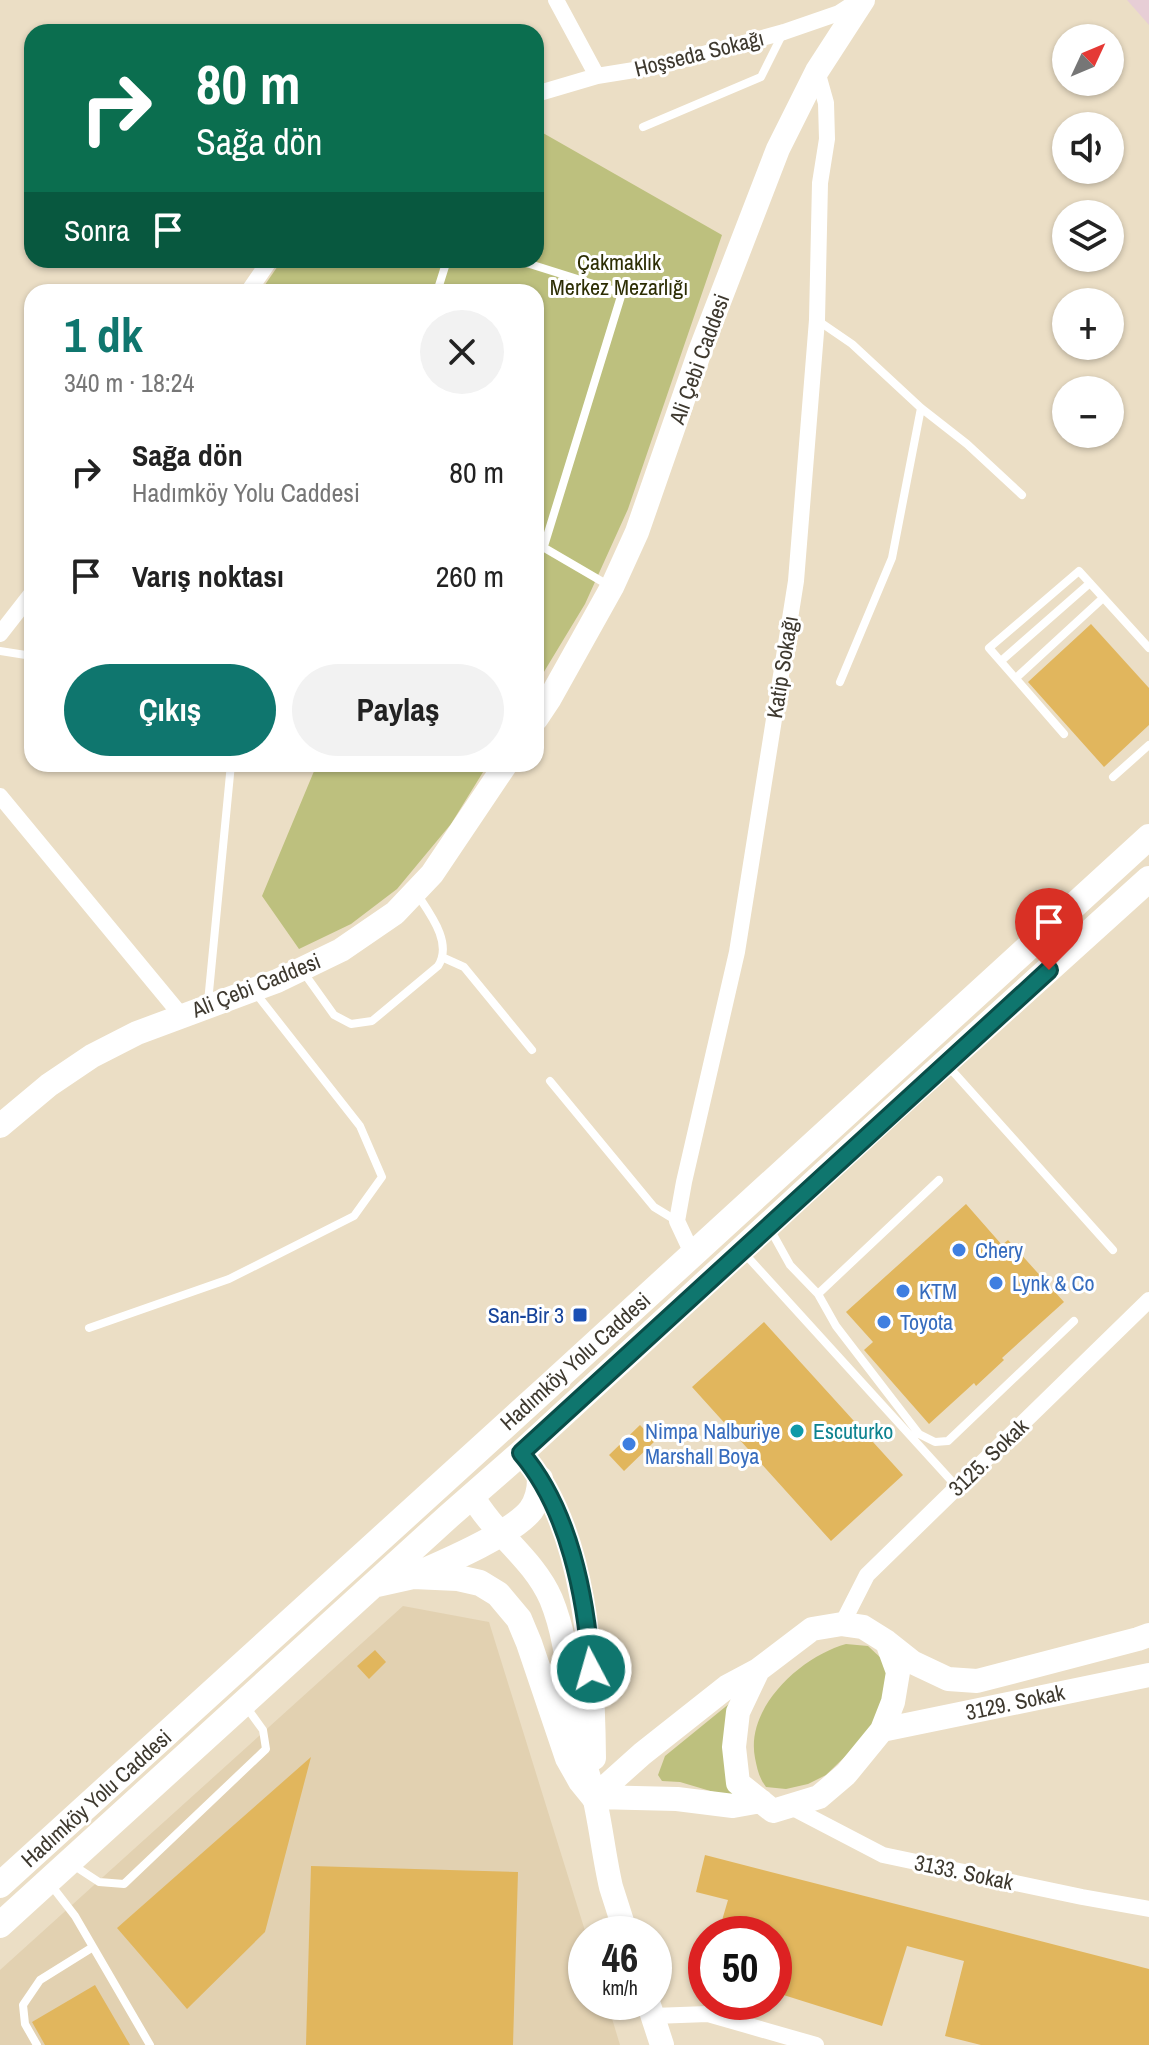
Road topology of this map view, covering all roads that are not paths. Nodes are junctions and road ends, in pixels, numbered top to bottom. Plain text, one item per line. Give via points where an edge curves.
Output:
1 (556, 0) edge
2 (860, 0) edge
3 (784, 32) junction
4 (817, 71) junction
5 (597, 76) junction
6 (544, 92) edge
7 (643, 127) dead end
8 (542, 268) edge
9 (817, 320) junction
10 (921, 408) junction
11 (1022, 495) dead end
12 (544, 532) edge
13 (544, 546) edge
14 (1090, 583) junction
15 (612, 587) junction
16 (1103, 598) junction
17 (24, 603) edge
18 (0, 634) edge
19 (1149, 648) edge
20 (0, 651) edge
21 (24, 655) edge
22 (1001, 661) junction
23 (1016, 678) junction
24 (840, 682) dead end
25 (544, 707) edge
26 (1064, 734) dead end
27 (1149, 745) edge
28 (230, 772) edge
29 (501, 772) edge
30 (1113, 777) dead end
31 (0, 796) edge
32 (1149, 837) edge
33 (1144, 889) edge
34 (415, 892) junction
35 (444, 958) junction
36 (301, 969) junction
37 (252, 990) junction
38 (208, 1006) junction
39 (181, 1015) junction
40 (532, 1050) dead end
41 (945, 1063) junction
42 (550, 1081) dead end
43 (0, 1126) edge
44 (939, 1180) dead end
45 (677, 1221) junction
46 (768, 1225) junction
47 (741, 1250) junction
48 (1113, 1250) dead end
49 (692, 1253) junction
50 (818, 1294) junction
51 (1149, 1300) edge
52 (1074, 1321) dead end
53 (89, 1328) dead end
54 (485, 1444) junction
55 (521, 1453) junction
56 (540, 1479) junction
57 (957, 1487) junction
58 (473, 1497) junction
59 (501, 1533) junction
60 (413, 1576) junction
61 (374, 1585) junction
62 (842, 1624) junction
63 (1149, 1635) edge
64 (887, 1642) junction
65 (758, 1670) junction
66 (1149, 1675) edge
67 (244, 1704) junction
68 (882, 1730) junction
69 (594, 1797) junction
70 (761, 1801) junction
71 (789, 1806) junction
72 (69, 1863) junction
73 (48, 1881) junction
74 (0, 1885) edge
75 (1149, 1909) edge
76 (620, 1916) edge
77 (0, 1925) edge
78 (93, 1947) junction
79 (672, 2011) edge
80 (654, 2020) edge
81 (37, 2045) edge
82 (150, 2045) edge
83 (662, 2045) edge
84 (816, 2045) edge

1 - 5 street
2 - 3 street, Hoşseda Sokağı
2 - 4 street, Ali Çebi Caddesi
3 - 5 street, Hoşseda Sokağı via 659,66
3 - 7 lane via 761,77
4 - 9 street, Katip Sokağı via 826,103 827,139 820,183
4 - 15 street, Ali Çebi Caddesi via 778,149
5 - 6 street, Hoşseda Sokağı
8 - 12 lane via 622,293
9 - 10 lane via 852,344
9 - 45 street, Katip Sokağı via 796,581 737,952
10 - 11 lane
10 - 24 lane via 892,558
13 - 15 lane
14 - 16 lane
14 - 22 lane
14 - 22 lane via 1079,571 989,648
15 - 25 street, Ali Çebi Caddesi
16 - 19 lane
16 - 23 lane
17 - 18 street
20 - 21 lane
22 - 23 lane
23 - 26 lane
27 - 30 lane
28 - 38 lane
29 - 34 street, Ali Çebi Caddesi
31 - 39 street
32 - 49 main road, Hadımköy Yolu Caddesi
33 - 41 main road, Hadımköy Yolu Caddesi
34 - 35 lane via 433,918
34 - 36 street, Ali Çebi Caddesi via 395,913 341,950
35 - 36 lane via 372,1021 351,1024 334,1015
35 - 40 lane via 464,967
36 - 37 street, Ali Çebi Caddesi
37 - 38 street, Ali Çebi Caddesi
37 - 53 lane via 360,1126 382,1177 354,1216 229,1279
38 - 39 street, Ali Çebi Caddesi
39 - 43 street, Ali Çebi Caddesi via 92,1056
41 - 46 main road, Hadımköy Yolu Caddesi
41 - 48 lane
42 - 45 lane via 654,1207
44 - 50 lane
45 - 49 street
46 - 47 main road, Hadımköy Yolu Caddesi
46 - 50 lane via 790,1265
47 - 55 main road, Hadımköy Yolu Caddesi
47 - 57 lane
49 - 54 main road, Hadımköy Yolu Caddesi
50 - 52 lane via 836,1326 919,1434 935,1442 948,1441
51 - 57 street, 3125. Sokak
54 - 55 main road via 506,1441
54 - 58 main road via 470,1469
54 - 74 main road, Hadımköy Yolu Caddesi
55 - 56 street
55 - 58 main road, Hadımköy Yolu Caddesi
56 - 59 main road via 531,1510
56 - 69 street via 568,1543 585,1612 594,1712
57 - 62 street, 3125. Sokak via 867,1575
58 - 59 street
58 - 61 main road, Hadımköy Yolu Caddesi
59 - 60 main road
59 - 69 street via 549,1594 558,1618 579,1743
60 - 61 main road
60 - 69 main road via 480,1583 511,1608 529,1643 568,1758
61 - 67 main road, Hadımköy Yolu Caddesi
62 - 64 street via 863,1627
62 - 65 street via 812,1629
63 - 64 street via 977,1681 948,1679 912,1662
64 - 68 street via 898,1672
65 - 69 street via 728,1686
65 - 70 street via 738,1712 734,1747 738,1783
66 - 68 street, 3129. Sokak
67 - 72 main road, Hadımköy Yolu Caddesi
67 - 72 lane via 263,1730 266,1749 124,1884 99,1882
68 - 71 street via 819,1797
69 - 70 street via 733,1806
69 - 76 street
70 - 71 street via 773,1811
71 - 75 street, 3133. Sokak via 883,1855
72 - 73 main road, Hadımköy Yolu Caddesi
73 - 77 main road, Hadımköy Yolu Caddesi
73 - 78 lane
78 - 81 lane via 40,1980 23,2005 25,2024
78 - 82 lane
79 - 84 street via 708,2014
80 - 83 street

